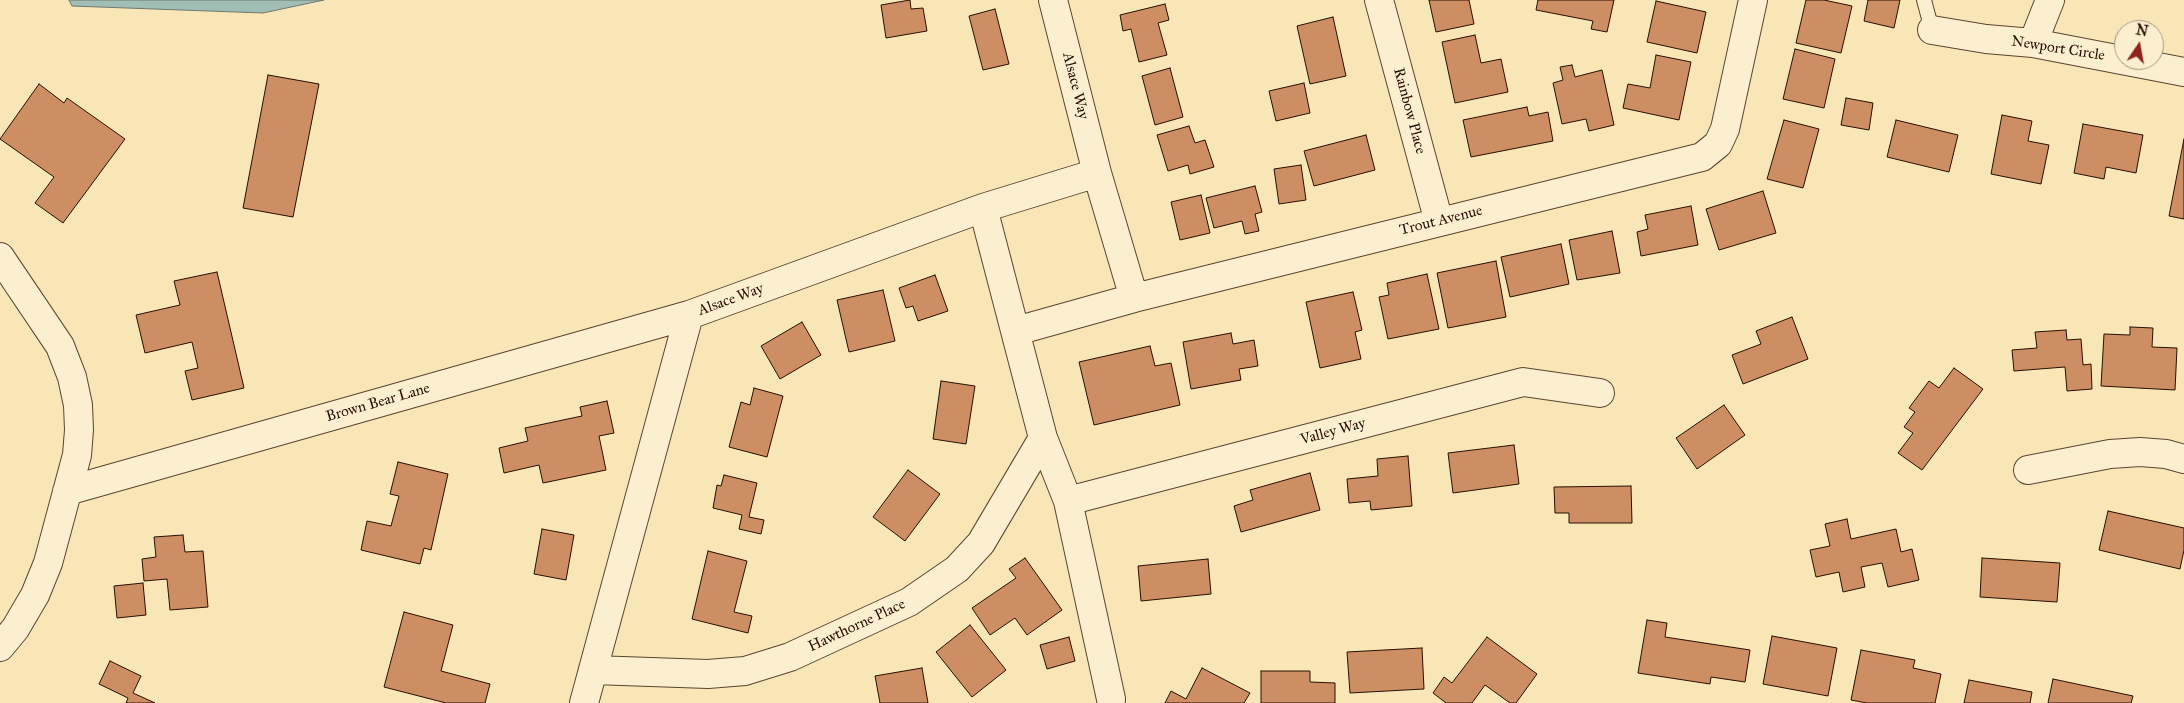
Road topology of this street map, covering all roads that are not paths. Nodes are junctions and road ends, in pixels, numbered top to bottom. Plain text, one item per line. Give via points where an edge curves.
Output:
1 (1052, 0) edge
2 (1379, 0) edge
3 (1753, 0) edge
4 (1924, 0) edge
5 (2050, 0) edge
6 (1932, 30) joint
7 (2033, 43) junction
8 (2184, 72) edge
9 (1096, 172) junction
10 (983, 208) junction
11 (1439, 222) junction
12 (0, 257) edge
13 (1134, 298) junction
14 (689, 315) junction
15 (1016, 330) junction
16 (1600, 392) dead end
17 (1043, 438) junction
18 (2184, 459) edge
19 (2028, 470) dead end
20 (67, 492) junction
21 (1068, 501) junction
22 (0, 646) edge
23 (593, 670) junction
24 (1111, 699) dead end
25 (584, 703) edge

1 - 9 street, Alsace Way
2 - 11 street, Rainbow Place
3 - 11 street, Trout Avenue via 1725,129 1718,144 1702,157
4 - 6 lane
5 - 7 street
6 - 7 street, Newport Circle
7 - 8 street, Newport Circle
9 - 10 street, Alsace Way
9 - 13 street, Alsace Way
10 - 14 street, Alsace Way
10 - 15 street
11 - 13 street, Trout Avenue
12 - 20 street via 60,346 72,377 80,430
13 - 15 street, Trout Avenue
14 - 20 street, Brown Bear Lane
14 - 23 street, Alsace Way
15 - 17 street
16 - 21 street, Valley Way via 1523,382
17 - 21 street
17 - 23 street, Hawthorne Place via 981,543 958,569 909,602 790,656 746,671 708,674
18 - 19 street via 2140,452 2110,454
20 - 22 street via 48,563 35,595 15,629
21 - 24 street
23 - 25 street, Alsace Way

